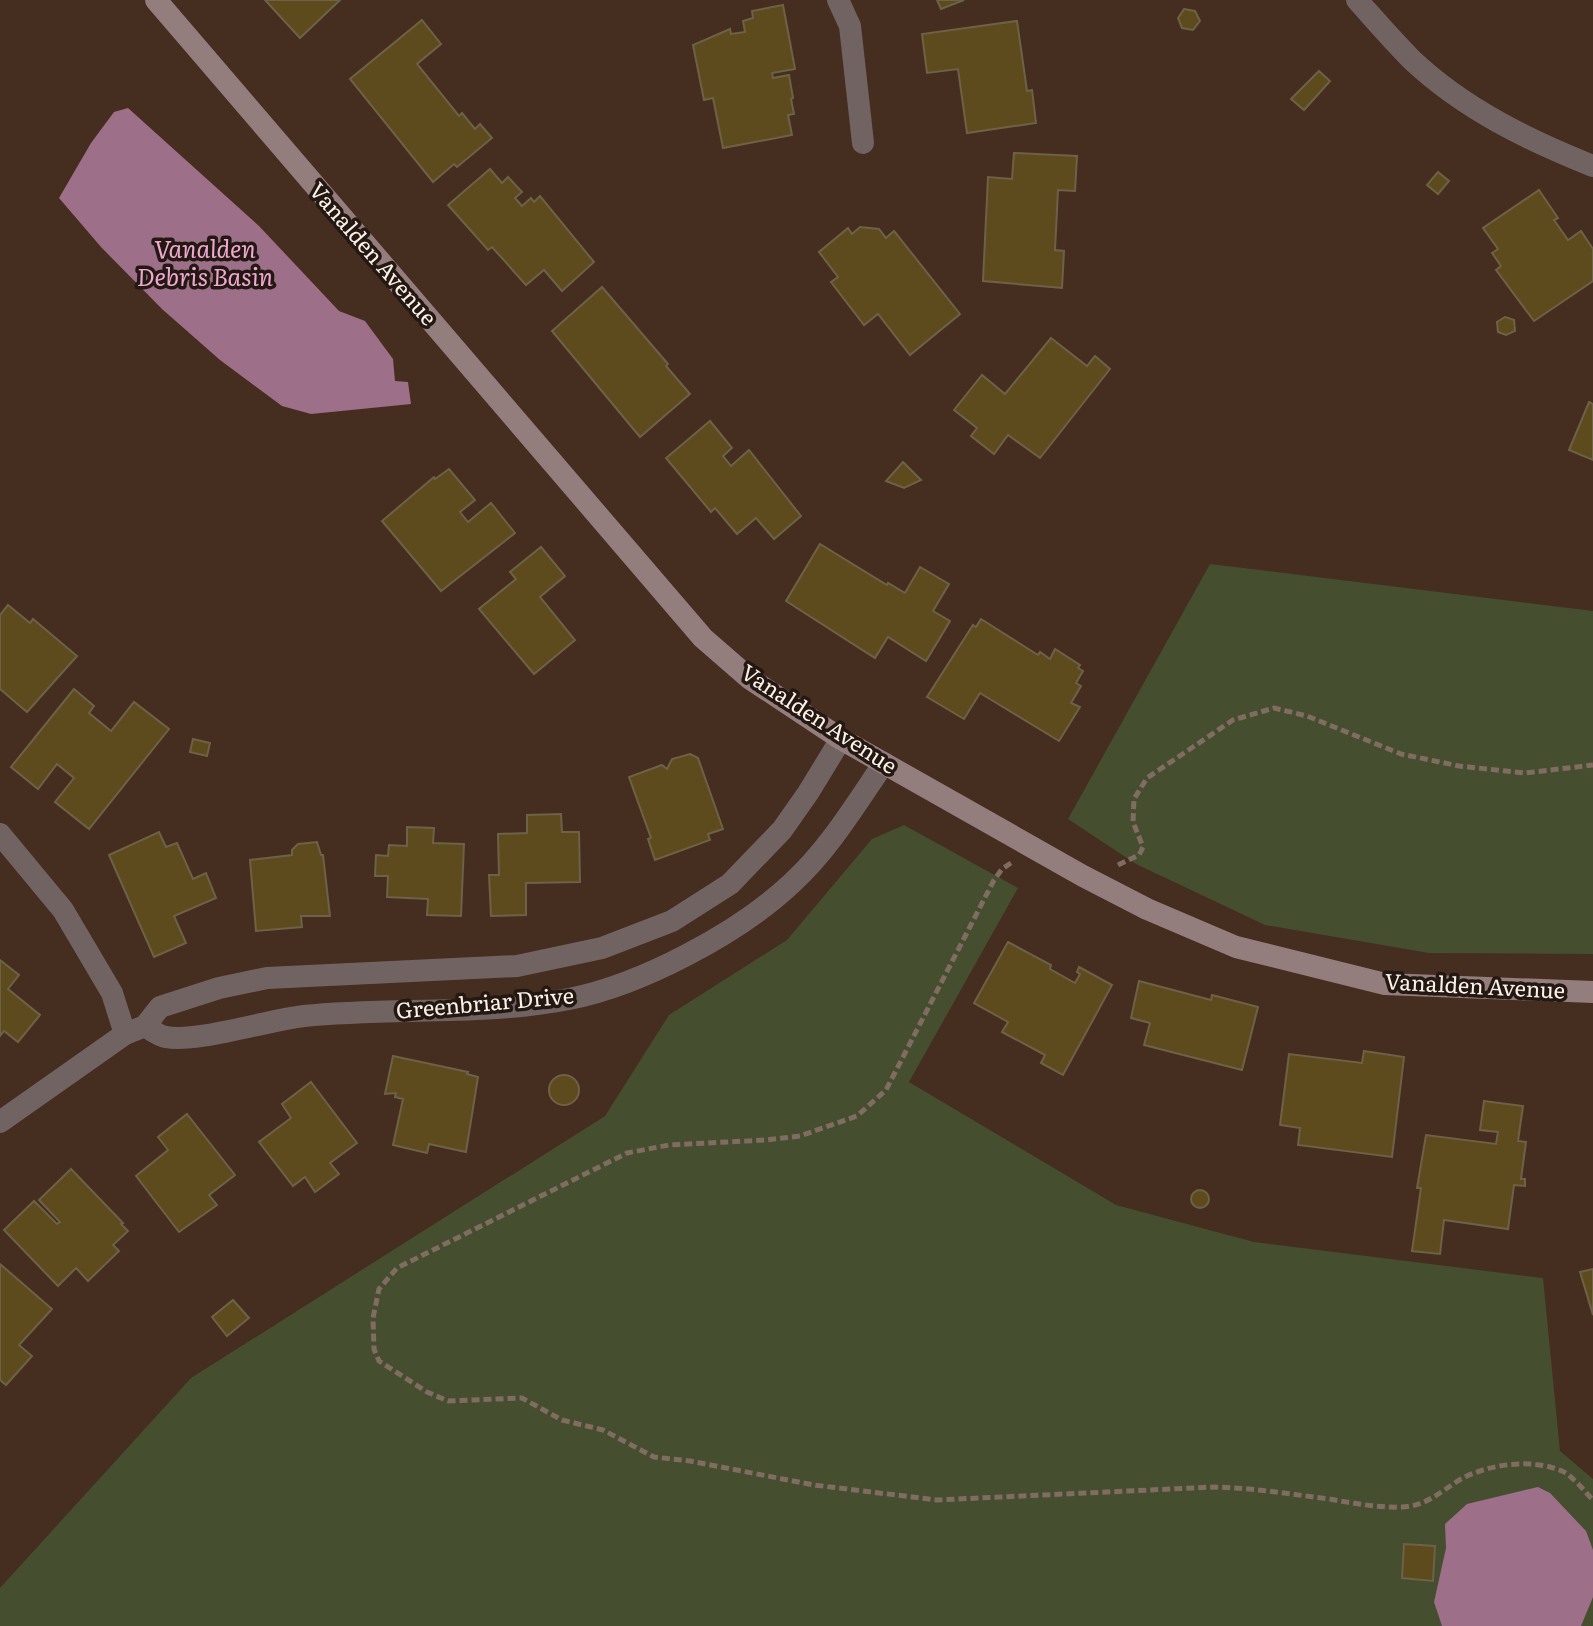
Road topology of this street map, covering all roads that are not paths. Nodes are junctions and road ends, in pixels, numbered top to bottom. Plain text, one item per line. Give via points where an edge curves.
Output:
1 (838, 0) edge
2 (1357, 0) edge
3 (158, 1) edge
4 (863, 143) dead end
5 (1593, 166) edge
6 (841, 739) junction
7 (884, 763) junction
8 (0, 834) edge
9 (1593, 992) edge
10 (135, 1030) junction
11 (0, 1122) edge

1 - 4 street via 850,26
2 - 5 street via 1413,61 1481,113
3 - 6 main road, Vanalden Avenue via 703,638 749,678
6 - 7 main road, Vanalden Avenue
6 - 10 street, Greenbriar Drive via 782,830 730,884 672,921 602,948 517,966 267,978 160,1007
7 - 9 main road, Vanalden Avenue via 1083,876 1236,947 1385,984
7 - 10 street, Greenbriar Drive via 792,883 667,966 607,989 523,1004 302,1016 187,1037
8 - 10 street via 63,910
10 - 11 street, Greenbriar Drive

